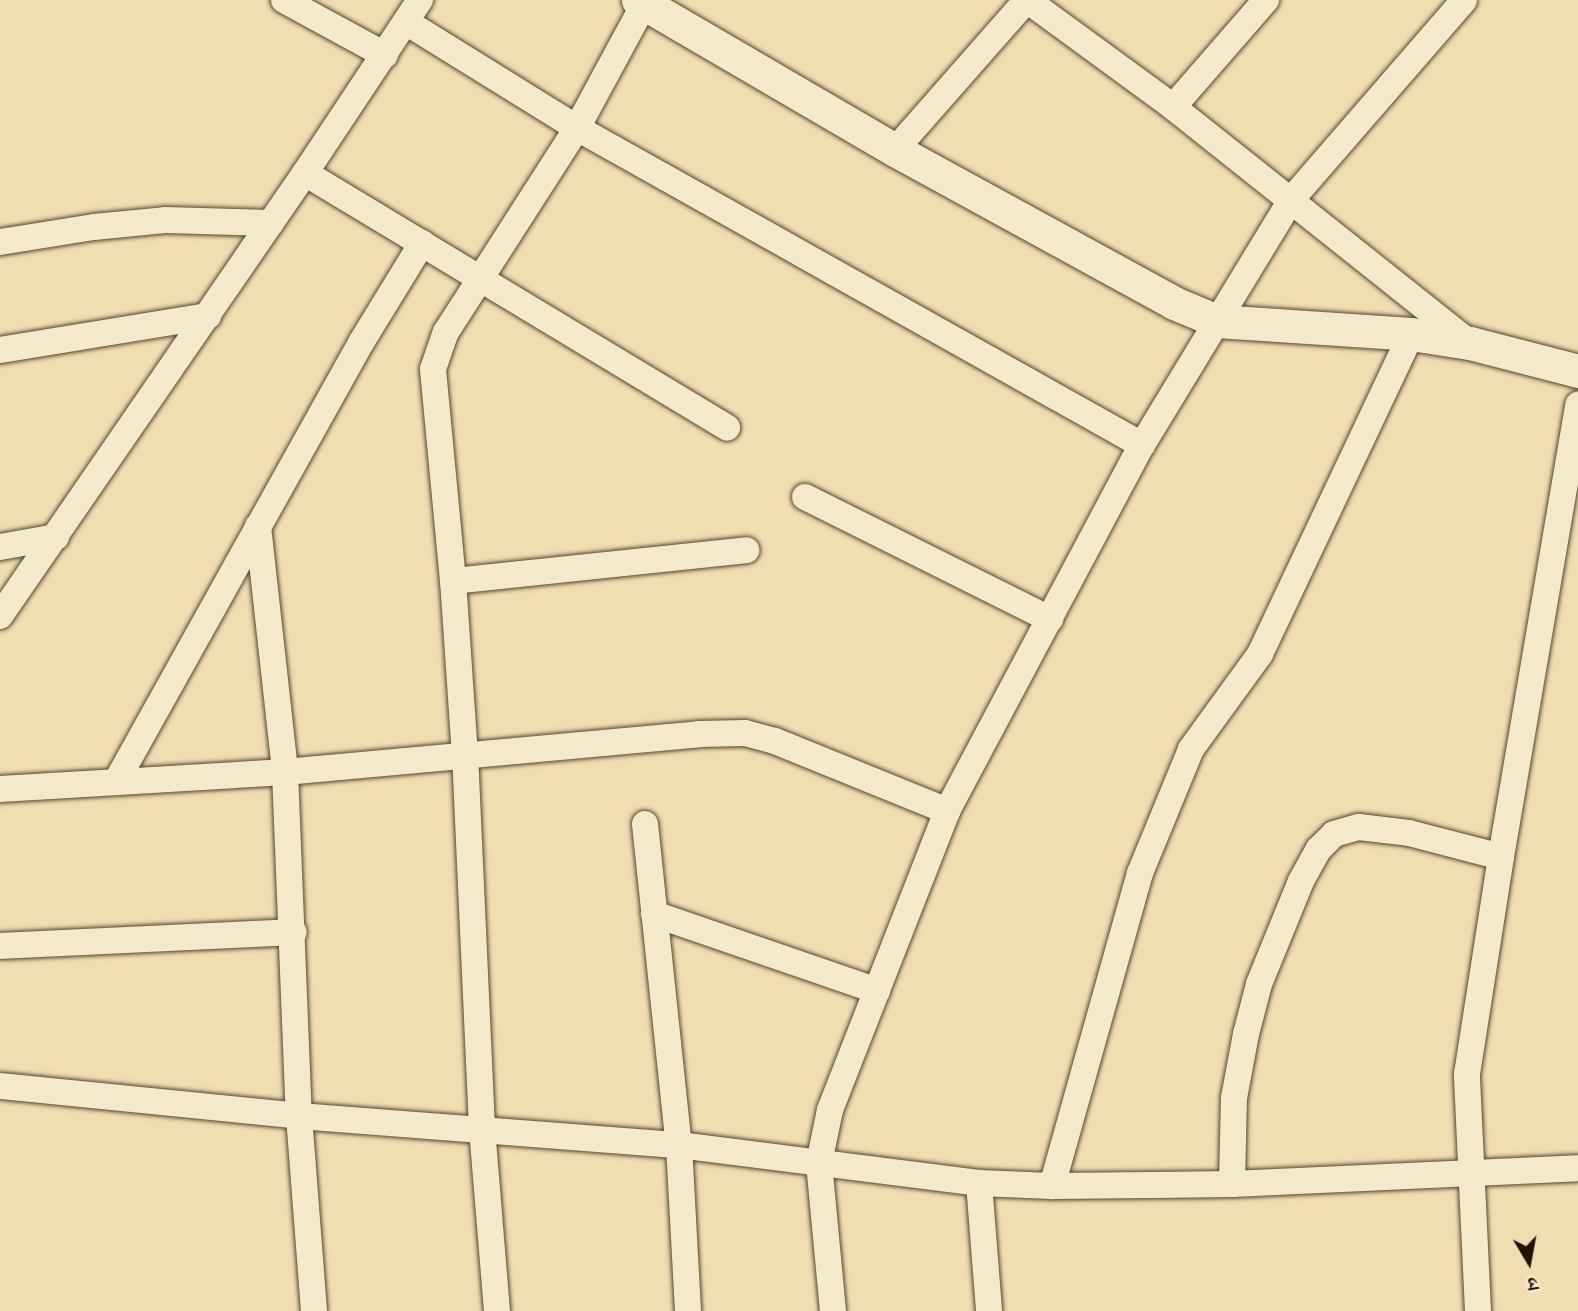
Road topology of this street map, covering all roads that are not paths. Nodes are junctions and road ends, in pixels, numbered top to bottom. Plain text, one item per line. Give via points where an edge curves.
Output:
1 (284, 0) edge
2 (1027, 0) edge
3 (1266, 0) edge
4 (1464, 0) edge
5 (641, 2) edge
6 (413, 11) edge
7 (385, 55) junction
8 (1173, 107) junction
9 (577, 128) junction
10 (895, 150) junction
11 (305, 173) junction
12 (1291, 200) junction
13 (271, 223) junction
14 (0, 242) edge
15 (422, 243) junction
16 (479, 278) junction
17 (208, 316) junction
18 (1217, 321) junction
19 (1411, 334) junction
20 (1470, 343) junction
21 (0, 350) edge
22 (1578, 371) edge
23 (1578, 405) edge
24 (727, 428) dead end
25 (1142, 445) junction
26 (805, 497) dead end
27 (258, 526) junction
28 (56, 537) junction
29 (0, 547) edge
30 (746, 550) dead end
31 (453, 581) junction
32 (0, 616) edge
33 (1050, 619) junction
34 (465, 756) junction
35 (285, 772) junction
36 (116, 782) junction
37 (0, 789) edge
38 (947, 811) junction
39 (645, 824) dead end
40 (1501, 857) junction
41 (654, 914) junction
42 (293, 932) junction
43 (0, 946) edge
44 (877, 991) junction
45 (0, 1086) edge
46 (299, 1116) junction
47 (482, 1128) junction
48 (679, 1145) junction
49 (819, 1163) junction
50 (1578, 1168) edge
51 (1471, 1173) junction
52 (979, 1184) junction
53 (1232, 1184) junction
54 (1052, 1186) junction
55 (314, 1311) edge
56 (497, 1311) edge
57 (688, 1311) edge
58 (833, 1311) edge
59 (989, 1311) edge
60 (1478, 1311) edge

1 - 7 street
2 - 8 street
2 - 10 street
3 - 8 street
4 - 12 street
5 - 9 street
5 - 10 street
6 - 7 street
6 - 9 street
7 - 11 street
8 - 12 street
9 - 16 street
9 - 25 street
10 - 18 street via 1174,303
11 - 13 street
11 - 15 street
12 - 18 street
12 - 20 street
13 - 14 street via 165,220
13 - 17 street
15 - 16 street
15 - 27 street
16 - 24 street
16 - 31 street via 446,332 433,369
17 - 21 street
17 - 28 street
18 - 19 street
18 - 25 street
19 - 20 street
19 - 54 street via 1260,654 1204,729 1186,762 1140,873
20 - 22 street
23 - 40 street
25 - 33 street
26 - 33 street
27 - 35 street
27 - 36 street
28 - 29 street
28 - 32 street
30 - 31 street
31 - 34 street
33 - 38 street
34 - 35 street
34 - 38 street via 745,733
34 - 47 street
35 - 36 street
35 - 42 street
36 - 37 street
38 - 44 street
39 - 41 street
40 - 51 street via 1467,1074
40 - 53 street via 1359,827 1334,835 1319,849 1259,984 1234,1098
41 - 44 street
41 - 48 street
42 - 43 street
42 - 46 street
44 - 49 street via 830,1110
45 - 46 street
46 - 47 street
46 - 55 street
47 - 48 street
47 - 56 street
48 - 49 street
48 - 57 street
49 - 52 street
49 - 58 street
50 - 51 street
51 - 53 street
51 - 60 street
52 - 54 street
52 - 59 street
53 - 54 street

